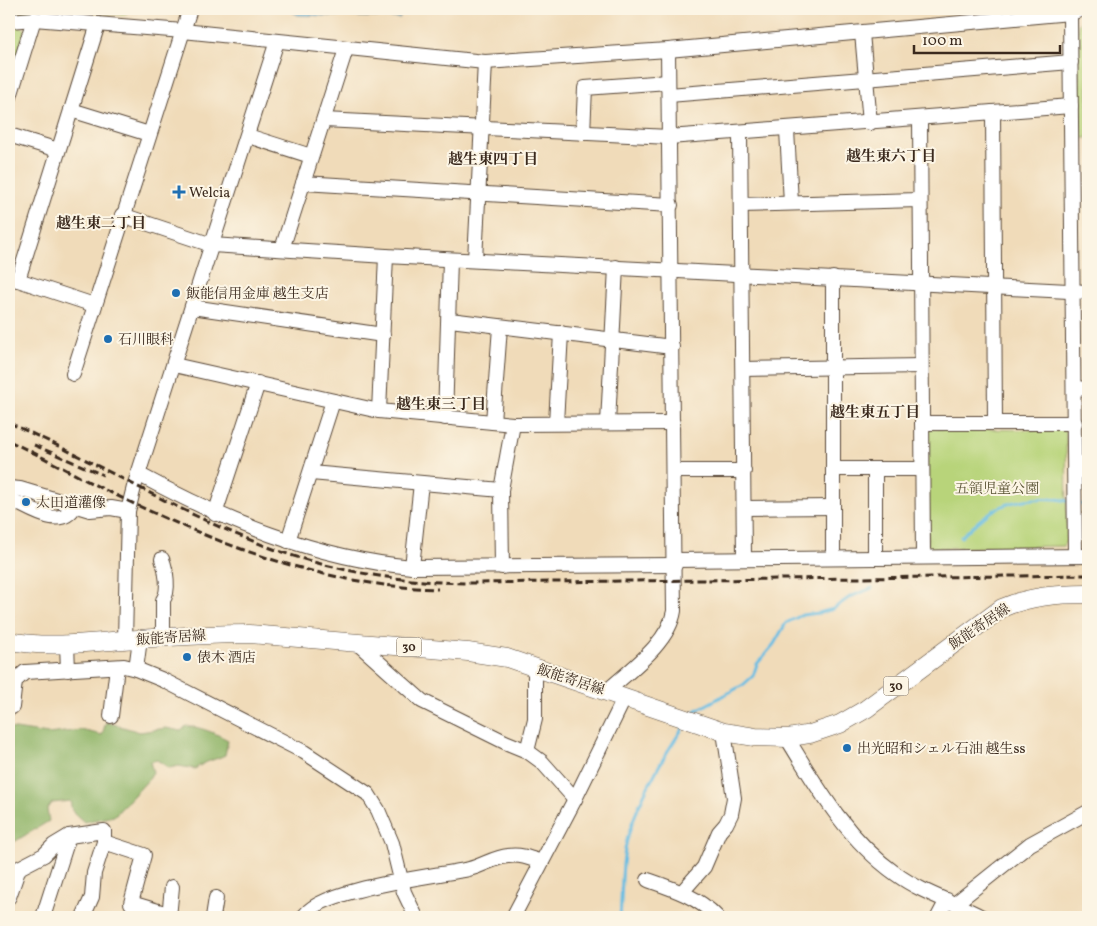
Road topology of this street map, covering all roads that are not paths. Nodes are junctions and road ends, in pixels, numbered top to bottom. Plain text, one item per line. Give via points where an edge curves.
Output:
1 (1084, 9) edge
2 (188, 13) edge
3 (1070, 13) junction
4 (34, 19) junction
5 (9, 21) edge
6 (98, 24) junction
7 (183, 31) junction
8 (862, 33) junction
9 (277, 41) junction
10 (346, 49) junction
11 (668, 50) junction
12 (485, 62) junction
13 (1071, 62) junction
14 (866, 79) junction
15 (669, 89) junction
16 (9, 100) edge
17 (1071, 106) junction
18 (71, 110) junction
19 (993, 112) junction
20 (920, 118) junction
21 (324, 120) junction
22 (870, 123) junction
23 (482, 127) junction
24 (787, 130) junction
25 (583, 133) junction
26 (740, 133) junction
27 (149, 134) junction
28 (9, 135) edge
29 (248, 136) junction
30 (669, 137) junction
31 (58, 150) junction
32 (311, 156) junction
33 (303, 184) junction
34 (478, 193) junction
35 (919, 200) junction
36 (791, 203) junction
37 (671, 205) junction
38 (741, 205) junction
39 (122, 215) junction
40 (212, 244) junction
41 (282, 249) junction
42 (386, 256) junction
43 (450, 260) junction
44 (475, 260) junction
45 (616, 267) junction
46 (670, 271) junction
47 (742, 274) junction
48 (13, 278) edge
49 (833, 278) junction
50 (920, 282) junction
51 (993, 288) junction
52 (1073, 291) junction
53 (1088, 292) edge
54 (94, 306) junction
55 (192, 307) junction
56 (450, 320) junction
57 (500, 326) junction
58 (561, 333) junction
59 (383, 335) junction
60 (613, 339) junction
61 (672, 347) junction
62 (174, 365) junction
63 (921, 366) junction
64 (832, 368) junction
65 (743, 369) junction
66 (73, 374) dead end
67 (258, 383) junction
68 (1081, 388) edge
69 (334, 401) junction
70 (379, 411) junction
71 (445, 418) junction
72 (493, 422) junction
73 (995, 422) junction
74 (556, 423) junction
75 (608, 423) junction
76 (673, 423) junction
77 (922, 423) junction
78 (1075, 423) junction
79 (513, 424) junction
80 (833, 469) junction
81 (922, 469) junction
82 (875, 470) junction
83 (674, 471) junction
84 (744, 471) junction
85 (311, 473) junction
86 (138, 474) junction
87 (421, 483) junction
88 (9, 488) edge
89 (501, 490) junction
90 (9, 498) edge
91 (75, 506) junction
92 (833, 507) junction
93 (744, 508) junction
94 (128, 511) junction
95 (215, 514) junction
96 (288, 541) junction
97 (923, 556) junction
98 (1082, 556) edge
99 (875, 557) junction
100 (833, 558) junction
101 (162, 559) dead end
102 (744, 559) junction
103 (675, 562) junction
104 (412, 567) junction
105 (502, 567) junction
106 (1088, 594) edge
107 (163, 638) junction
108 (132, 640) junction
109 (9, 641) edge
110 (356, 642) junction
111 (67, 644) junction
112 (117, 667) junction
113 (535, 667) junction
114 (136, 669) junction
115 (68, 670) junction
116 (607, 691) junction
117 (625, 698) junction
118 (9, 706) edge
119 (111, 716) dead end
120 (724, 732) junction
121 (787, 738) junction
122 (527, 751) junction
123 (575, 799) junction
124 (1088, 812) edge
125 (69, 836) junction
126 (104, 842) junction
127 (541, 862) junction
128 (648, 880) dead end
129 (402, 882) junction
130 (172, 887) dead end
131 (682, 892) junction
132 (9, 893) edge
133 (216, 898) dead end
134 (951, 902) junction
135 (168, 915) edge
136 (43, 917) edge
137 (83, 917) edge
138 (213, 917) edge
139 (304, 917) edge
140 (416, 917) edge
141 (513, 917) edge
142 (717, 917) edge
143 (938, 917) edge
144 (982, 917) edge

1 - 3 street
2 - 7 street
3 - 8 street
3 - 13 street
4 - 5 street
4 - 6 street
4 - 16 street
6 - 7 street
6 - 18 street
7 - 9 street
7 - 27 street
8 - 11 street
8 - 14 street
9 - 10 street
9 - 29 street
10 - 12 street
10 - 21 street
11 - 12 street
11 - 15 street
12 - 23 street
13 - 14 street
13 - 17 street
14 - 15 street
14 - 22 street
15 - 25 street via 585,88
15 - 30 street
17 - 19 street
17 - 52 street
18 - 27 street
18 - 31 street
19 - 20 street
19 - 51 street
20 - 22 street
20 - 35 street
21 - 23 street
21 - 32 street
22 - 24 street
23 - 25 street
23 - 34 street
24 - 26 street
24 - 36 street
25 - 30 street
26 - 30 street
26 - 38 street
27 - 39 street
28 - 31 street
29 - 32 street
29 - 40 street
30 - 37 street
31 - 48 street
32 - 33 street
33 - 34 street
33 - 41 street
34 - 37 street
34 - 44 street
35 - 36 street
35 - 50 street
36 - 38 street
37 - 46 street
38 - 47 street
39 - 40 street
39 - 54 street
40 - 41 street
40 - 55 street
41 - 42 street
42 - 43 street
42 - 59 street
43 - 44 street
43 - 56 street
44 - 45 street
45 - 46 street
45 - 60 street
46 - 47 street
46 - 61 street
47 - 49 street
47 - 65 street
48 - 54 street
49 - 50 street
49 - 64 street
50 - 51 street
50 - 63 street
51 - 52 street
51 - 73 street
52 - 53 street
52 - 68 street
54 - 66 street
55 - 59 street
55 - 62 street
56 - 57 street
56 - 71 street
57 - 58 street
57 - 72 street
58 - 60 street
58 - 74 street
59 - 70 street
60 - 61 street
60 - 75 street
61 - 76 street
62 - 67 street
62 - 86 street
63 - 64 street
63 - 77 street
64 - 65 street
64 - 80 street
65 - 84 street
67 - 69 street
67 - 95 street
68 - 78 street
69 - 70 street
69 - 85 street
70 - 71 street
71 - 72 street
72 - 79 street
73 - 77 street
73 - 78 street
74 - 75 street
74 - 79 street
75 - 76 street
76 - 83 street
77 - 81 street
78 - 98 street
79 - 89 street
80 - 82 street
80 - 92 street
81 - 82 street
81 - 97 street
82 - 99 street
83 - 84 street
83 - 103 street
84 - 93 street
85 - 87 street
85 - 96 street
86 - 94 street
86 - 95 street
87 - 89 street
87 - 104 street
88 - 91 street
89 - 105 street
90 - 91 street via 50,519 67,515
91 - 94 street via 90,510 111,508
92 - 93 street
92 - 100 street
93 - 102 street
94 - 108 street
95 - 96 street
96 - 104 street
97 - 98 street
97 - 99 street
99 - 100 street
100 - 102 street
101 - 107 street via 166,596 163,600
102 - 103 street
103 - 105 street
103 - 116 street via 674,612 668,632
104 - 105 street
106 - 121 main road, 飯能寄居線 / 30 via 1039,596 1002,608 850,719 810,734
107 - 108 main road, 飯能寄居線 / 30
107 - 110 main road, 飯能寄居線 / 30 via 250,634
108 - 111 main road, 飯能寄居線 / 30
108 - 114 street
109 - 111 main road, 飯能寄居線 / 30
110 - 113 main road, 飯能寄居線 / 30 via 468,652 507,658
110 - 122 street via 422,701
111 - 115 street
112 - 114 street
112 - 115 street
112 - 119 street
113 - 116 main road, 飯能寄居線 / 30
113 - 122 street via 535,719
114 - 129 street via 276,737 368,794 392,843
115 - 118 street via 25,672 15,681 12,707
116 - 117 main road, 飯能寄居線 / 30
117 - 120 main road, 飯能寄居線 / 30
117 - 123 street
120 - 121 main road, 飯能寄居線 / 30
120 - 131 street via 734,798 731,814 719,832 704,867
121 - 134 street via 826,803 847,829 897,875
122 - 123 street via 542,762
123 - 127 street
124 - 134 street via 1030,844
125 - 126 street via 104,831
125 - 132 street via 20,868
125 - 136 street
126 - 135 street via 144,855 131,903
126 - 137 street via 94,873 92,897
127 - 129 street via 520,855 506,856 480,867
127 - 141 street
128 - 131 street
129 - 139 street via 344,894 312,906
129 - 140 street
130 - 135 street
131 - 142 street via 699,901
133 - 138 street
134 - 143 street
134 - 144 street

